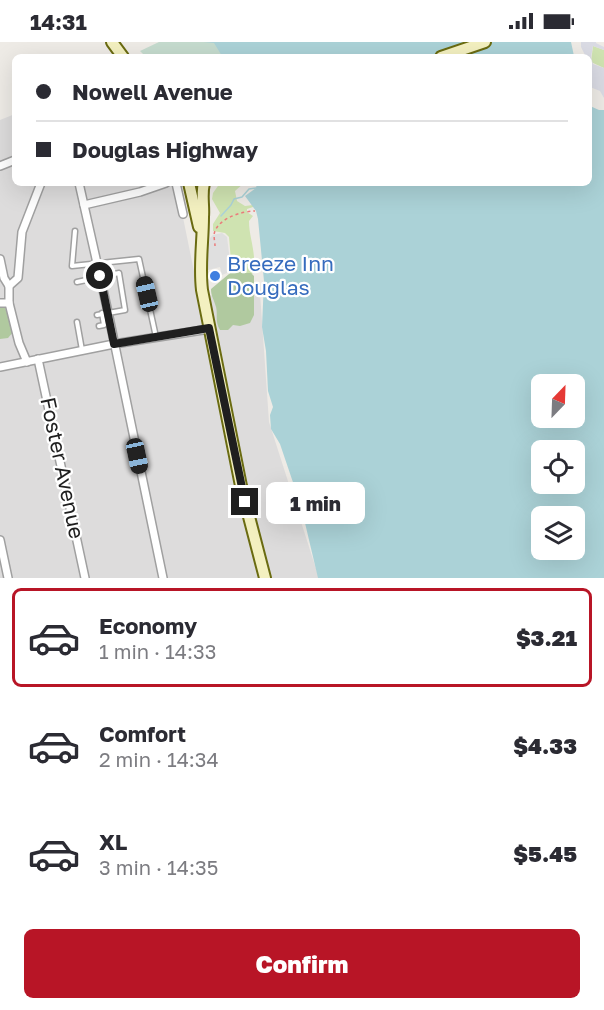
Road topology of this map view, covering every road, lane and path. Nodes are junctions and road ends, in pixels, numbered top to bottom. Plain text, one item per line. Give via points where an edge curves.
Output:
1 (485, 42) edge
2 (450, 54) edge
3 (40, 186) edge
4 (81, 186) edge
5 (157, 186) edge
6 (177, 186) edge
7 (190, 186) edge
8 (203, 186) edge
9 (84, 205) junction
10 (255, 211) dead end
11 (183, 214) dead end
12 (75, 231) dead end
13 (202, 240) junction
14 (215, 246) dead end
15 (0, 260) edge
16 (98, 265) junction
17 (100, 276) junction
18 (77, 282) dead end
19 (9, 286) junction
20 (0, 303) edge
21 (9, 303) junction
22 (102, 314) junction
23 (78, 322) dead end
24 (99, 326) dead end
25 (209, 328) junction
26 (157, 337) junction
27 (114, 344) junction
28 (82, 350) junction
29 (38, 359) junction
30 (27, 362) junction
31 (0, 367) edge
32 (0, 540) edge
33 (8, 578) edge
34 (85, 578) edge
35 (163, 578) edge
36 (265, 578) edge

1 - 2 main road
3 - 19 street via 22,232 18,278
4 - 9 street
5 - 9 street
6 - 11 street
7 - 13 main road
8 - 13 main road
9 - 16 street
10 - 14 path via 235,213 216,229
12 - 16 lane via 72,266
13 - 25 main road via 200,272
15 - 19 street
16 - 17 street
16 - 26 lane via 139,259
17 - 18 lane
17 - 22 street
17 - 22 lane via 118,273 125,310
19 - 21 street
20 - 21 street
21 - 30 street
22 - 24 lane via 104,325
22 - 27 street
23 - 28 lane
25 - 26 street
25 - 36 main road
26 - 27 street
27 - 28 street
27 - 35 street
28 - 29 street
29 - 30 street
29 - 34 street, Foster Avenue
30 - 31 street
32 - 33 street

